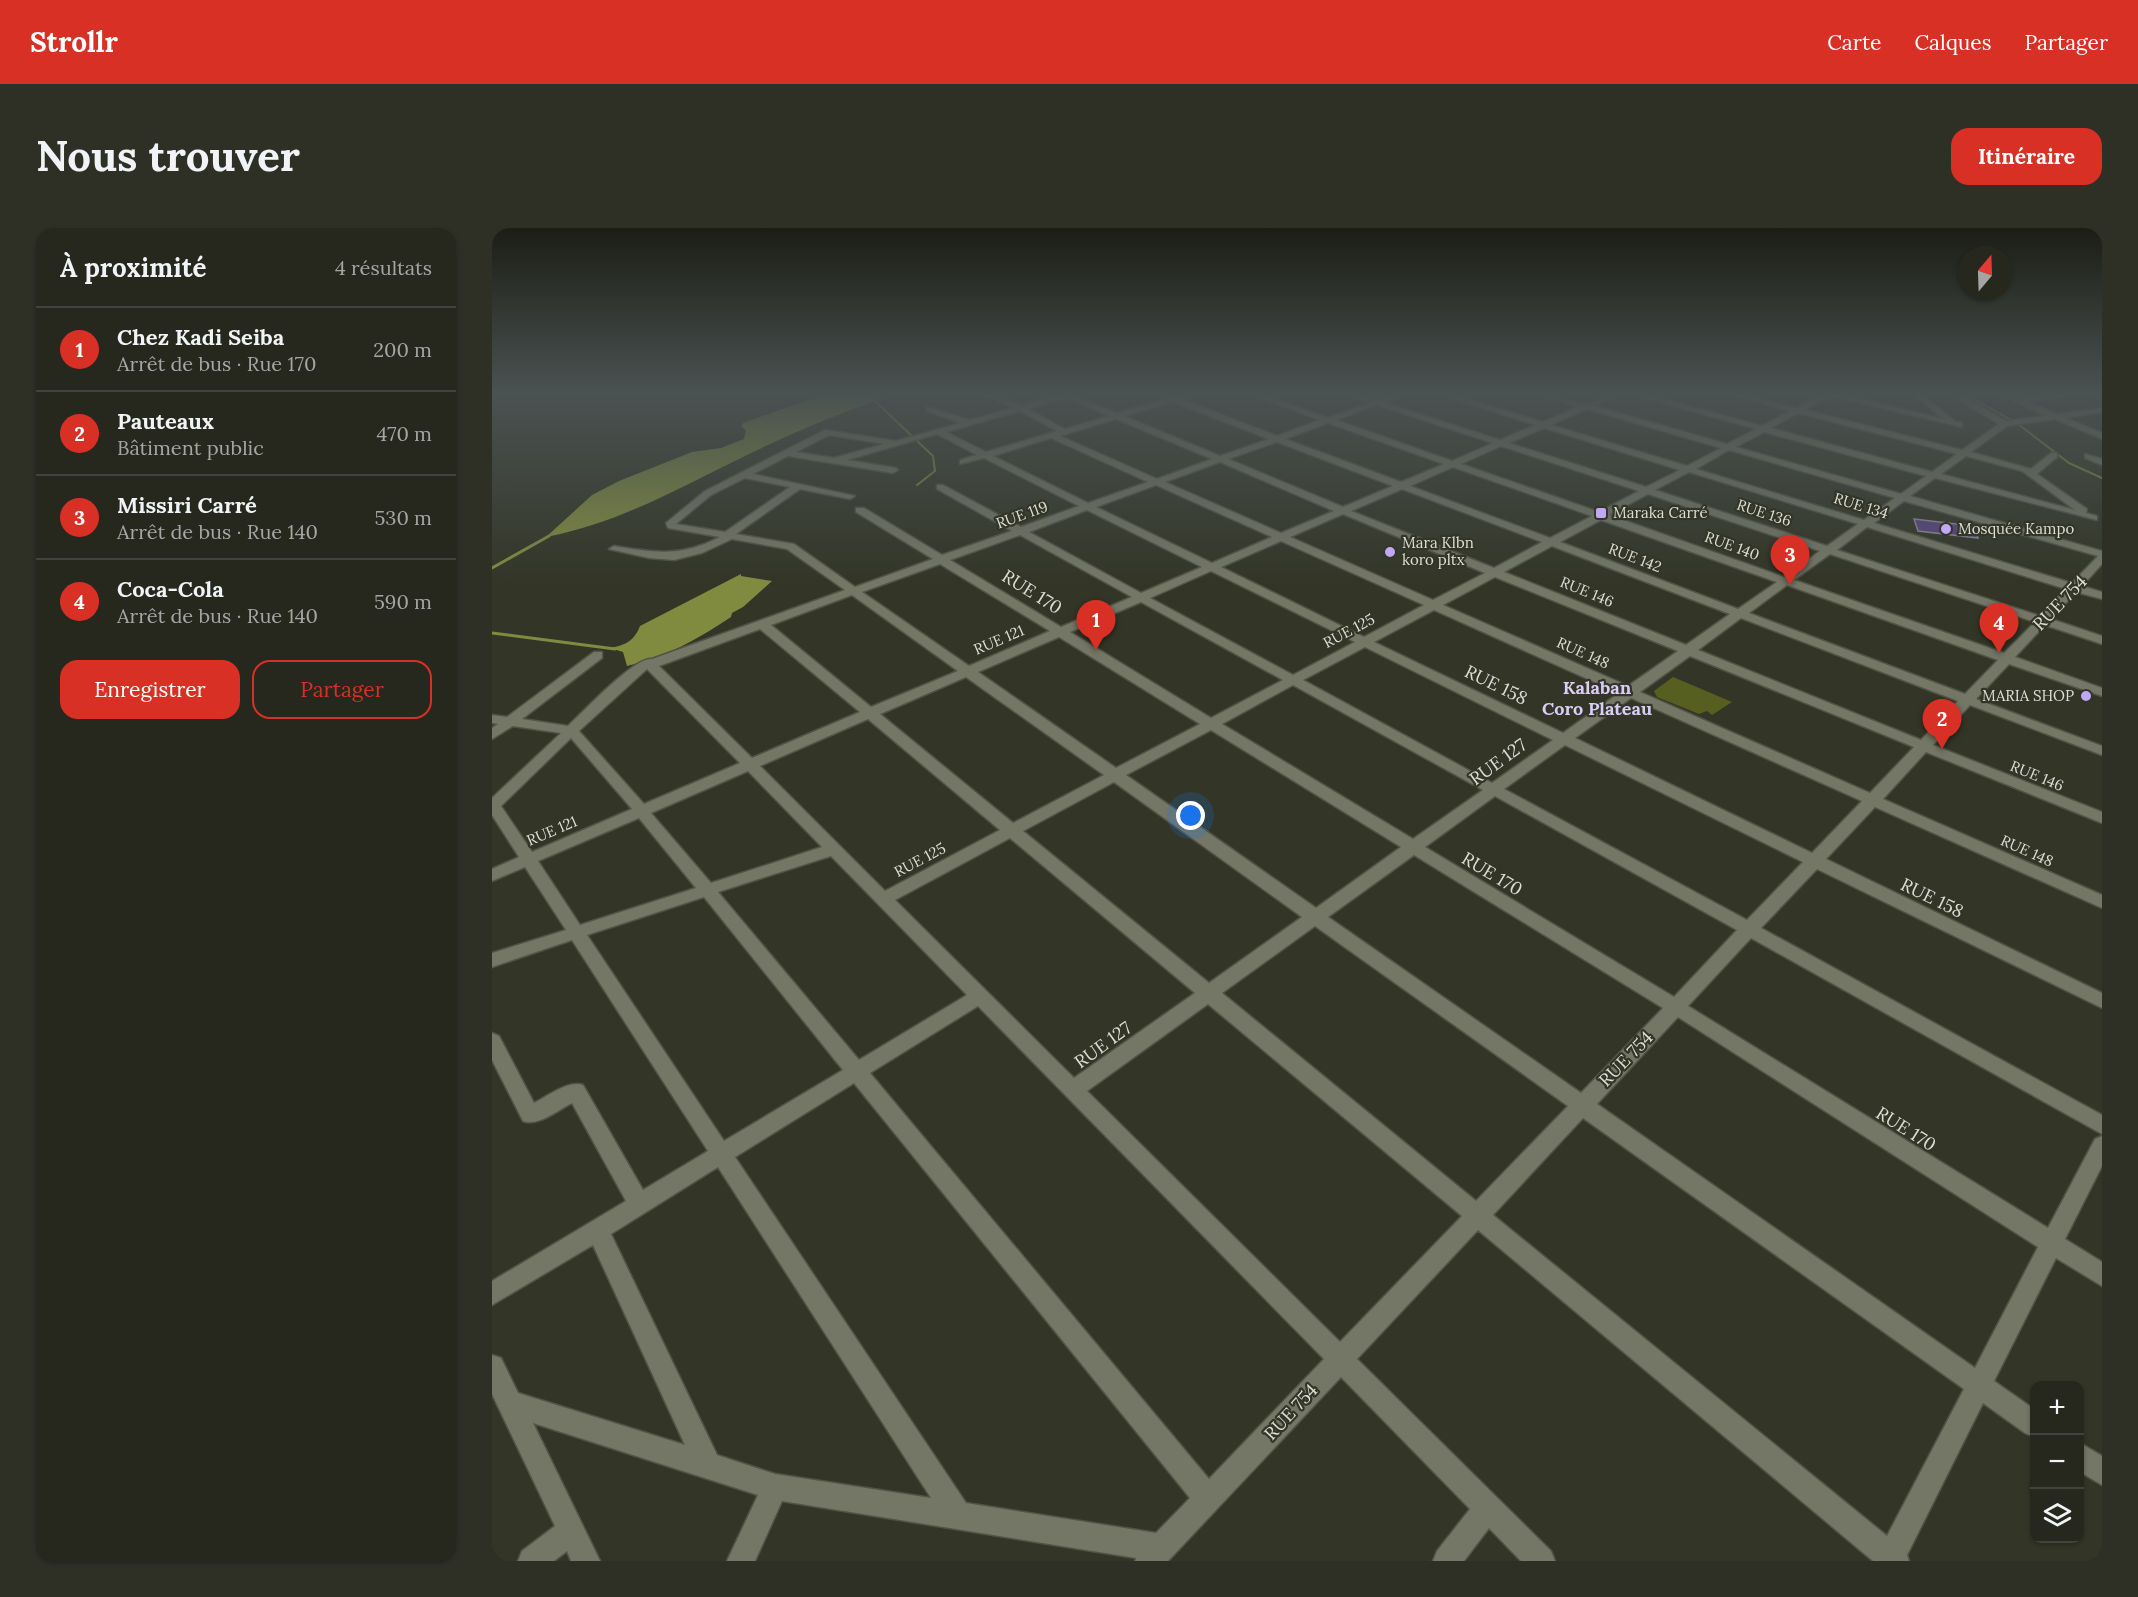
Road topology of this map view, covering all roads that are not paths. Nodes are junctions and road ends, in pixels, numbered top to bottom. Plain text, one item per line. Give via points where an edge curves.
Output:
1 (780, 455) edge
2 (800, 455) edge
3 (850, 455) edge
4 (985, 455) joint
5 (1103, 455) edge
6 (1213, 455) edge
7 (1232, 455) edge
8 (1323, 455) edge
9 (1427, 455) edge
10 (1473, 455) edge
11 (1539, 455) edge
12 (1644, 455) edge
13 (1715, 455) edge
14 (1754, 455) edge
15 (1859, 455) edge
16 (1959, 455) edge
17 (1971, 455) edge
18 (2094, 455) edge
19 (2054, 456) dead end
20 (1222, 459) junction
21 (833, 460) junction
22 (963, 462) dead end
23 (2102, 462) edge
24 (1452, 464) junction
25 (1689, 469) junction
26 (893, 470) dead end
27 (741, 474) junction
28 (2031, 474) junction
29 (1932, 475) junction
30 (1158, 482) junction
31 (1402, 485) junction
32 (798, 486) junction
33 (940, 487) dead end
34 (1648, 491) junction
35 (850, 496) dead end
36 (1901, 497) junction
37 (1088, 507) junction
38 (860, 510) dead end
39 (1343, 511) junction
40 (1602, 515) junction
41 (2097, 521) edge
42 (1864, 523) junction
43 (1020, 531) junction
44 (729, 536) junction
45 (1283, 536) junction
46 (1551, 543) junction
47 (614, 549) dead end
48 (1827, 550) junction
49 (2102, 556) edge
50 (941, 560) junction
51 (1211, 567) junction
52 (1497, 571) junction
53 (1785, 580) junction
54 (2074, 587) junction
55 (854, 591) junction
56 (2102, 596) edge
57 (1140, 597) junction
58 (1434, 605) junction
59 (1739, 613) junction
60 (2043, 620) junction
61 (762, 624) junction
62 (1059, 632) junction
63 (2102, 640) edge
64 (1366, 641) junction
65 (1688, 650) junction
66 (598, 655) dead end
67 (2007, 658) junction
68 (650, 663) junction
69 (967, 671) junction
70 (1293, 680) junction
71 (1629, 692) junction
72 (2102, 692) edge
73 (1967, 700) junction
74 (869, 713) junction
75 (492, 719) edge
76 (509, 722) junction
77 (1209, 725) junction
78 (571, 730) junction
79 (492, 735) edge
80 (1564, 738) junction
81 (1923, 746) junction
82 (2102, 751) edge
83 (750, 764) junction
84 (1114, 775) junction
85 (1492, 790) junction
86 (1873, 799) junction
87 (493, 806) edge
88 (642, 811) junction
89 (2102, 818) edge
90 (1011, 831) junction
91 (1412, 848) junction
92 (834, 849) junction
93 (529, 859) junction
94 (1814, 861) junction
95 (492, 875) edge
96 (706, 890) junction
97 (884, 899) junction
98 (2102, 902) edge
99 (1315, 917) junction
100 (1751, 928) junction
101 (576, 932) junction
102 (492, 960) edge
103 (1208, 993) junction
104 (980, 996) junction
105 (2102, 1001) edge
106 (1676, 1007) junction
107 (492, 1041) edge
108 (856, 1071) junction
109 (1073, 1090) junction
110 (1582, 1105) junction
111 (2102, 1125) edge
112 (2102, 1145) edge
113 (721, 1154) junction
114 (639, 1204) junction
115 (1477, 1216) junction
116 (597, 1229) junction
117 (2051, 1244) junction
118 (2102, 1275) edge
119 (492, 1294) edge
120 (1341, 1359) junction
121 (492, 1367) edge
122 (1979, 1385) junction
123 (503, 1402) edge
124 (2030, 1421) edge
125 (2084, 1459) edge
126 (708, 1466) junction
127 (2102, 1472) edge
128 (775, 1487) junction
129 (1208, 1499) junction
130 (1488, 1508) junction
131 (958, 1516) junction
132 (571, 1530) junction
133 (1156, 1555) edge
134 (1892, 1560) edge
135 (532, 1561) edge
136 (586, 1561) edge
137 (741, 1561) edge
138 (1448, 1561) edge
139 (1541, 1561) edge

1 - 27 street
2 - 21 street
3 - 21 street
4 - 22 street
4 - 37 street, RUE 158
5 - 30 street, RUE 148
6 - 20 street, RUE 146
7 - 20 street, RUE 119
8 - 31 street, RUE 142
9 - 24 street, RUE 140
10 - 24 street, RUE 121
11 - 34 street, RUE 136
12 - 25 street, RUE 134
13 - 25 street, RUE 125
14 - 36 street
15 - 29 street
16 - 29 street, RUE 127
17 - 28 street
18 - 23 street via 2088,456
19 - 28 street
20 - 30 street, RUE 119
20 - 39 street, RUE 146
21 - 26 street
24 - 31 street, RUE 121
24 - 40 street, RUE 140
25 - 34 street, RUE 125
25 - 42 street, RUE 134
27 - 32 street
27 - 44 street via 700,498 671,523 677,528
28 - 41 street
29 - 36 street, RUE 127
29 - 41 street
30 - 37 street, RUE 119
30 - 45 street, RUE 148
31 - 39 street, RUE 121
31 - 46 street, RUE 142
32 - 35 street
32 - 44 street
33 - 43 street
34 - 40 street, RUE 125
34 - 48 street, RUE 136
36 - 42 street, RUE 127
36 - 49 street
37 - 43 street, RUE 119
37 - 51 street, RUE 158
38 - 50 street, RUE 170
39 - 45 street, RUE 121
39 - 52 street, RUE 146
40 - 46 street, RUE 125
40 - 53 street, RUE 140
42 - 48 street, RUE 127
42 - 54 street, RUE 134
43 - 50 street, RUE 119
43 - 57 street
44 - 47 street via 692,554 668,558
44 - 55 street via 790,546
45 - 51 street, RUE 121
45 - 58 street, RUE 148
46 - 52 street, RUE 125
46 - 59 street, RUE 142
48 - 53 street, RUE 127
48 - 60 street, RUE 136
49 - 54 street, RUE 754
50 - 55 street, RUE 119
50 - 62 street, RUE 170
51 - 57 street, RUE 121
51 - 64 street, RUE 158
52 - 58 street, RUE 125
52 - 65 street, RUE 146
53 - 59 street, RUE 127
53 - 67 street, RUE 140
54 - 56 street, RUE 134
54 - 60 street, RUE 754
55 - 61 street, RUE 119
55 - 69 street
57 - 62 street, RUE 121
57 - 70 street
58 - 64 street, RUE 125
58 - 71 street, RUE 148
59 - 65 street, RUE 127
59 - 73 street, RUE 142
60 - 63 street, RUE 136
60 - 67 street, RUE 754
61 - 68 street, RUE 119
61 - 74 street
62 - 69 street, RUE 121
62 - 77 street, RUE 170
64 - 70 street, RUE 125
64 - 80 street, RUE 158
65 - 71 street, RUE 127
65 - 81 street, RUE 146
66 - 76 street
67 - 72 street, RUE 140
67 - 73 street, RUE 754
68 - 78 street, RUE 119 via 622,682
68 - 83 street
69 - 74 street, RUE 121
69 - 84 street
70 - 77 street, RUE 125
70 - 85 street
71 - 80 street, RUE 127
71 - 86 street, RUE 148
73 - 81 street, RUE 754
73 - 82 street, RUE 142
74 - 83 street, RUE 121
74 - 90 street
75 - 76 street
76 - 78 street
76 - 79 street
77 - 84 street, RUE 125
77 - 91 street, RUE 170
78 - 87 street, RUE 119
78 - 88 street
80 - 85 street, RUE 127
80 - 94 street, RUE 158
81 - 86 street, RUE 754
81 - 89 street, RUE 146
83 - 88 street, RUE 121
83 - 92 street
84 - 90 street, RUE 125
84 - 99 street
85 - 91 street, RUE 127
85 - 100 street
86 - 94 street, RUE 754
86 - 98 street, RUE 148
87 - 93 street
88 - 93 street, RUE 121
88 - 96 street
90 - 97 street, RUE 125
90 - 103 street
91 - 99 street, RUE 127
91 - 106 street, RUE 170
92 - 96 street
92 - 97 street
93 - 95 street, RUE 121
93 - 101 street
94 - 100 street, RUE 754
94 - 105 street, RUE 158
96 - 101 street
96 - 108 street
97 - 104 street
99 - 103 street, RUE 127
99 - 110 street
100 - 106 street, RUE 754
100 - 111 street
101 - 102 street
101 - 113 street
103 - 109 street, RUE 127
103 - 115 street
104 - 108 street
104 - 109 street
106 - 110 street, RUE 754
106 - 117 street, RUE 170
107 - 114 street via 530,1115 576,1090
108 - 113 street
108 - 129 street
109 - 120 street
110 - 115 street, RUE 754
110 - 122 street
112 - 117 street
113 - 114 street
113 - 131 street
114 - 116 street
115 - 120 street, RUE 754
115 - 134 street
116 - 119 street
116 - 126 street
117 - 118 street, RUE 170
117 - 122 street
120 - 129 street, RUE 754
120 - 130 street
121 - 123 street
122 - 124 street
122 - 134 street
123 - 126 street
123 - 132 street
125 - 127 street
126 - 128 street
128 - 131 street
128 - 137 street
129 - 133 street, RUE 754
130 - 138 street
130 - 139 street
131 - 133 street
132 - 135 street
132 - 136 street

